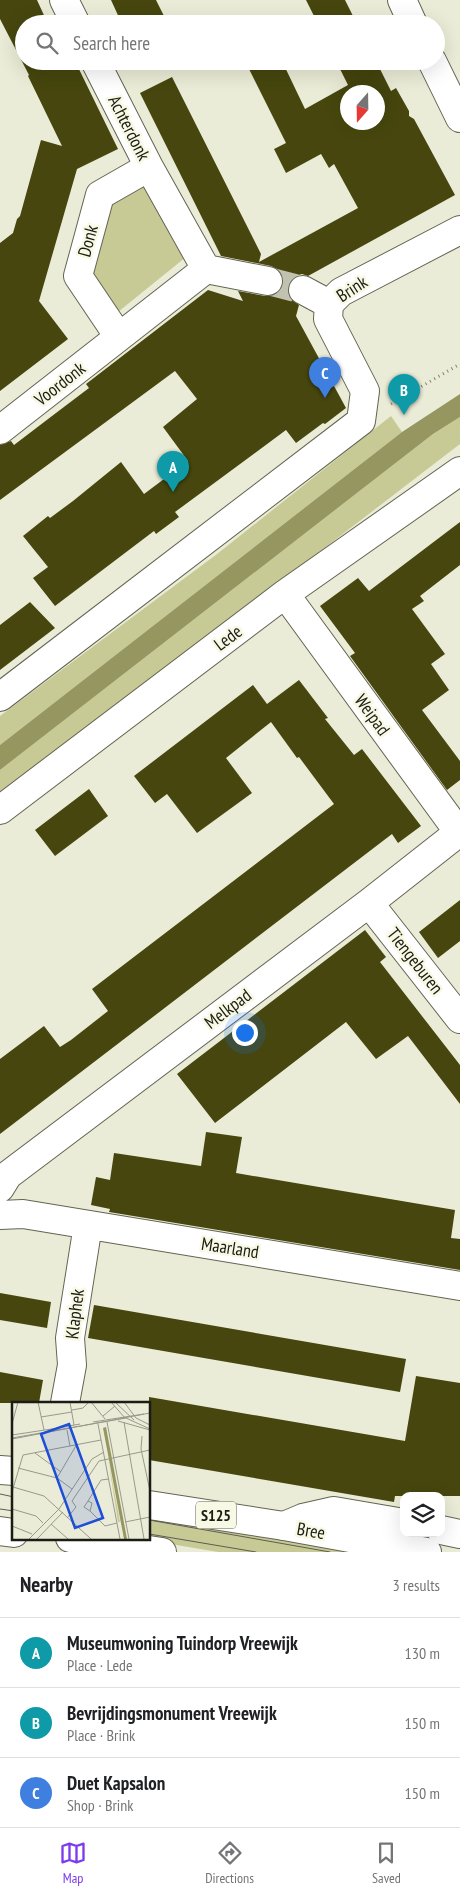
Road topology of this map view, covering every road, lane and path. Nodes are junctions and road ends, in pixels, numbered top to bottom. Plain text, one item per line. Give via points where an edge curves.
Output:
1 (64, 0) edge
2 (402, 0) edge
3 (72, 15) edge
4 (409, 15) edge
5 (100, 70) edge
6 (436, 70) edge
7 (460, 118) edge
8 (148, 167) junction
9 (460, 230) edge
10 (206, 269) junction
11 (268, 281) tunnel mouth
12 (303, 290) tunnel mouth
13 (330, 304) junction
14 (119, 337) junction
15 (460, 364) edge
16 (361, 421) junction
17 (0, 430) edge
18 (460, 471) edge
19 (285, 594) junction
20 (0, 696) edge
21 (0, 810) edge
22 (459, 834) edge
23 (369, 903) junction
24 (460, 1019) edge
25 (0, 1188) edge
26 (0, 1215) edge
27 (88, 1225) junction
28 (460, 1286) edge
29 (65, 1402) edge
30 (150, 1505) edge
31 (400, 1522) edge
32 (284, 1526) junction
33 (445, 1531) edge
34 (460, 1534) edge
35 (83, 1540) edge
36 (162, 1552) edge
37 (427, 1552) edge

1 - 3 street
2 - 4 street
5 - 8 street, Achterdonk
6 - 7 street
8 - 10 street
8 - 14 street, Donk via 100,195 78,276
9 - 13 street, Brink via 341,292
10 - 11 street
10 - 14 street
12 - 13 street
13 - 16 street, Brink via 328,319 365,391
14 - 17 street, Voordonk
15 - 16 path
16 - 20 street
18 - 19 street, Lede
19 - 21 street, Lede
19 - 22 street, Weipad
22 - 23 street, Melkpad
23 - 24 street, Tiengeburen
23 - 25 street, Melkpad via 8,1175
26 - 27 street, Maarland via 23,1214
27 - 28 street, Maarland
27 - 29 street, Klaphek via 70,1338 72,1365
30 - 32 street, Bree / S125
31 - 32 street, Bree via 334,1511
32 - 37 street, Bree / S125
33 - 34 street
35 - 36 street

